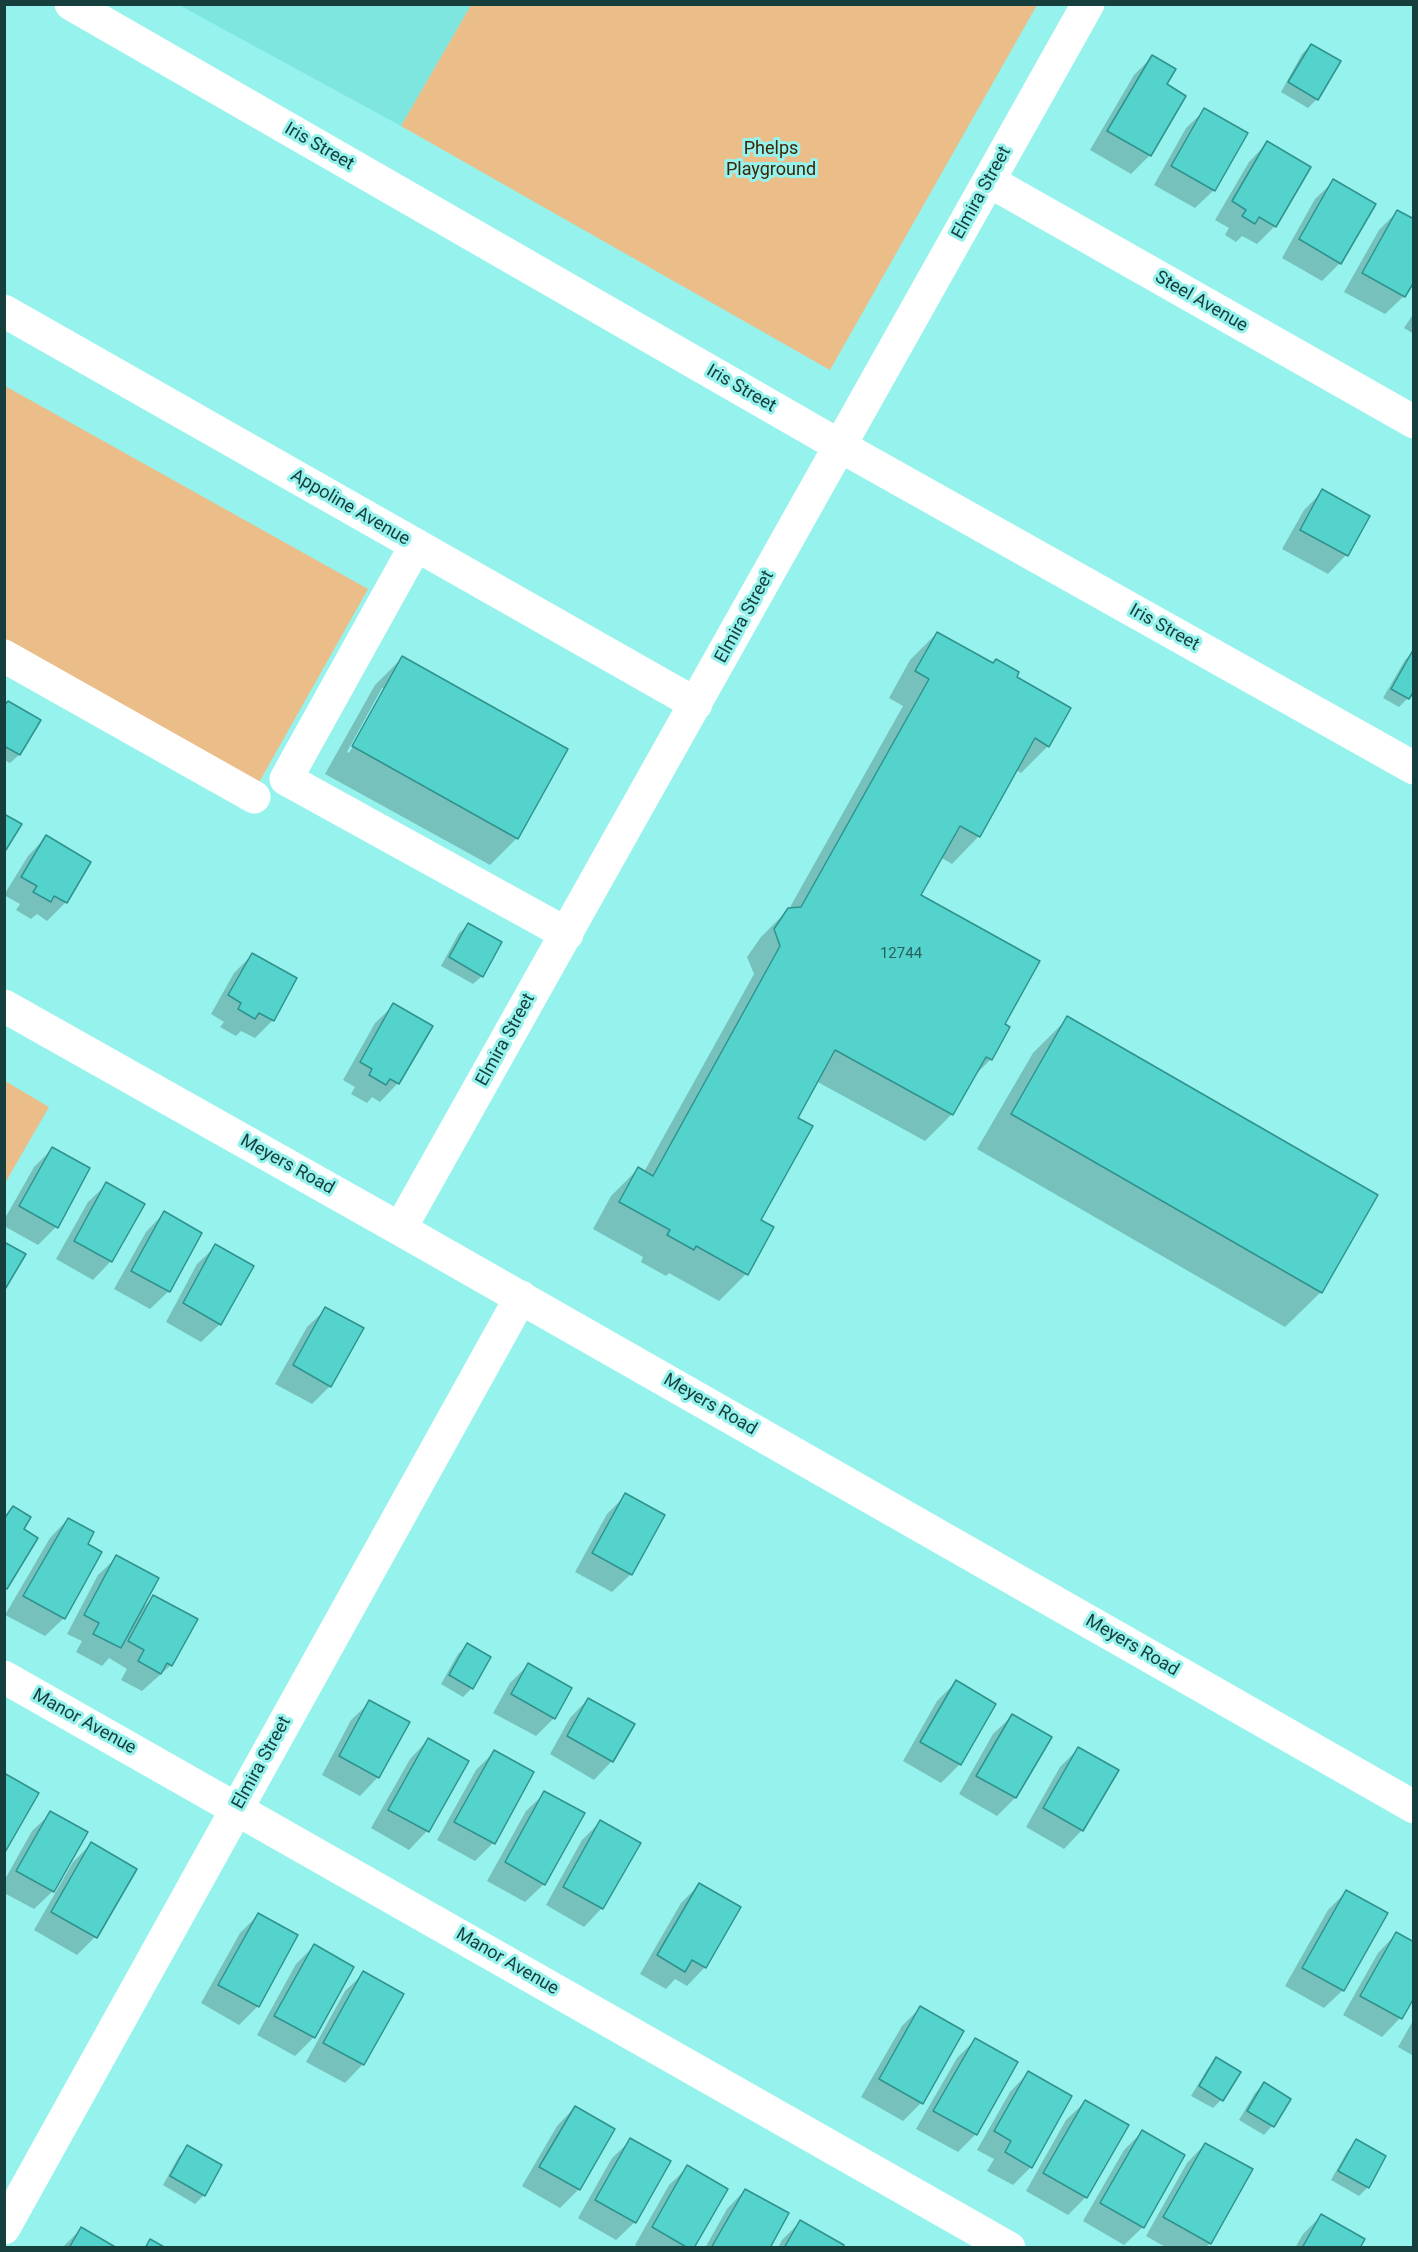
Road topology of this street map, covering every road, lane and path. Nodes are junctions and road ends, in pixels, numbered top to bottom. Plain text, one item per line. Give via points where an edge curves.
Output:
1 (71, 4) edge
2 (1088, 4) edge
3 (989, 182) junction
4 (4, 311) edge
5 (1413, 422) edge
6 (840, 446) junction
7 (416, 545) junction
8 (4, 656) edge
9 (696, 704) junction
10 (1413, 768) edge
11 (254, 797) dead end
12 (567, 934) junction
13 (4, 1006) edge
14 (400, 1229) junction
15 (520, 1298) junction
16 (4, 1677) edge
17 (1413, 1807) edge
18 (237, 1808) junction
19 (4, 2228) edge
20 (1009, 2247) edge

1 - 6 street, Iris Street
2 - 3 street, Elmira Street
3 - 5 street, Steel Avenue
3 - 6 street, Elmira Street
4 - 7 street, Appoline Avenue
6 - 9 street, Elmira Street
6 - 10 street, Iris Street
7 - 9 street, Appoline Avenue
7 - 12 street via 286,779
8 - 11 street
9 - 12 street, Elmira Street
12 - 14 street, Elmira Street
13 - 14 street, Meyers Road
14 - 15 street, Meyers Road
15 - 17 street, Meyers Road
15 - 18 street, Elmira Street
16 - 18 street, Manor Avenue
18 - 19 street, Elmira Street
18 - 20 street, Manor Avenue

